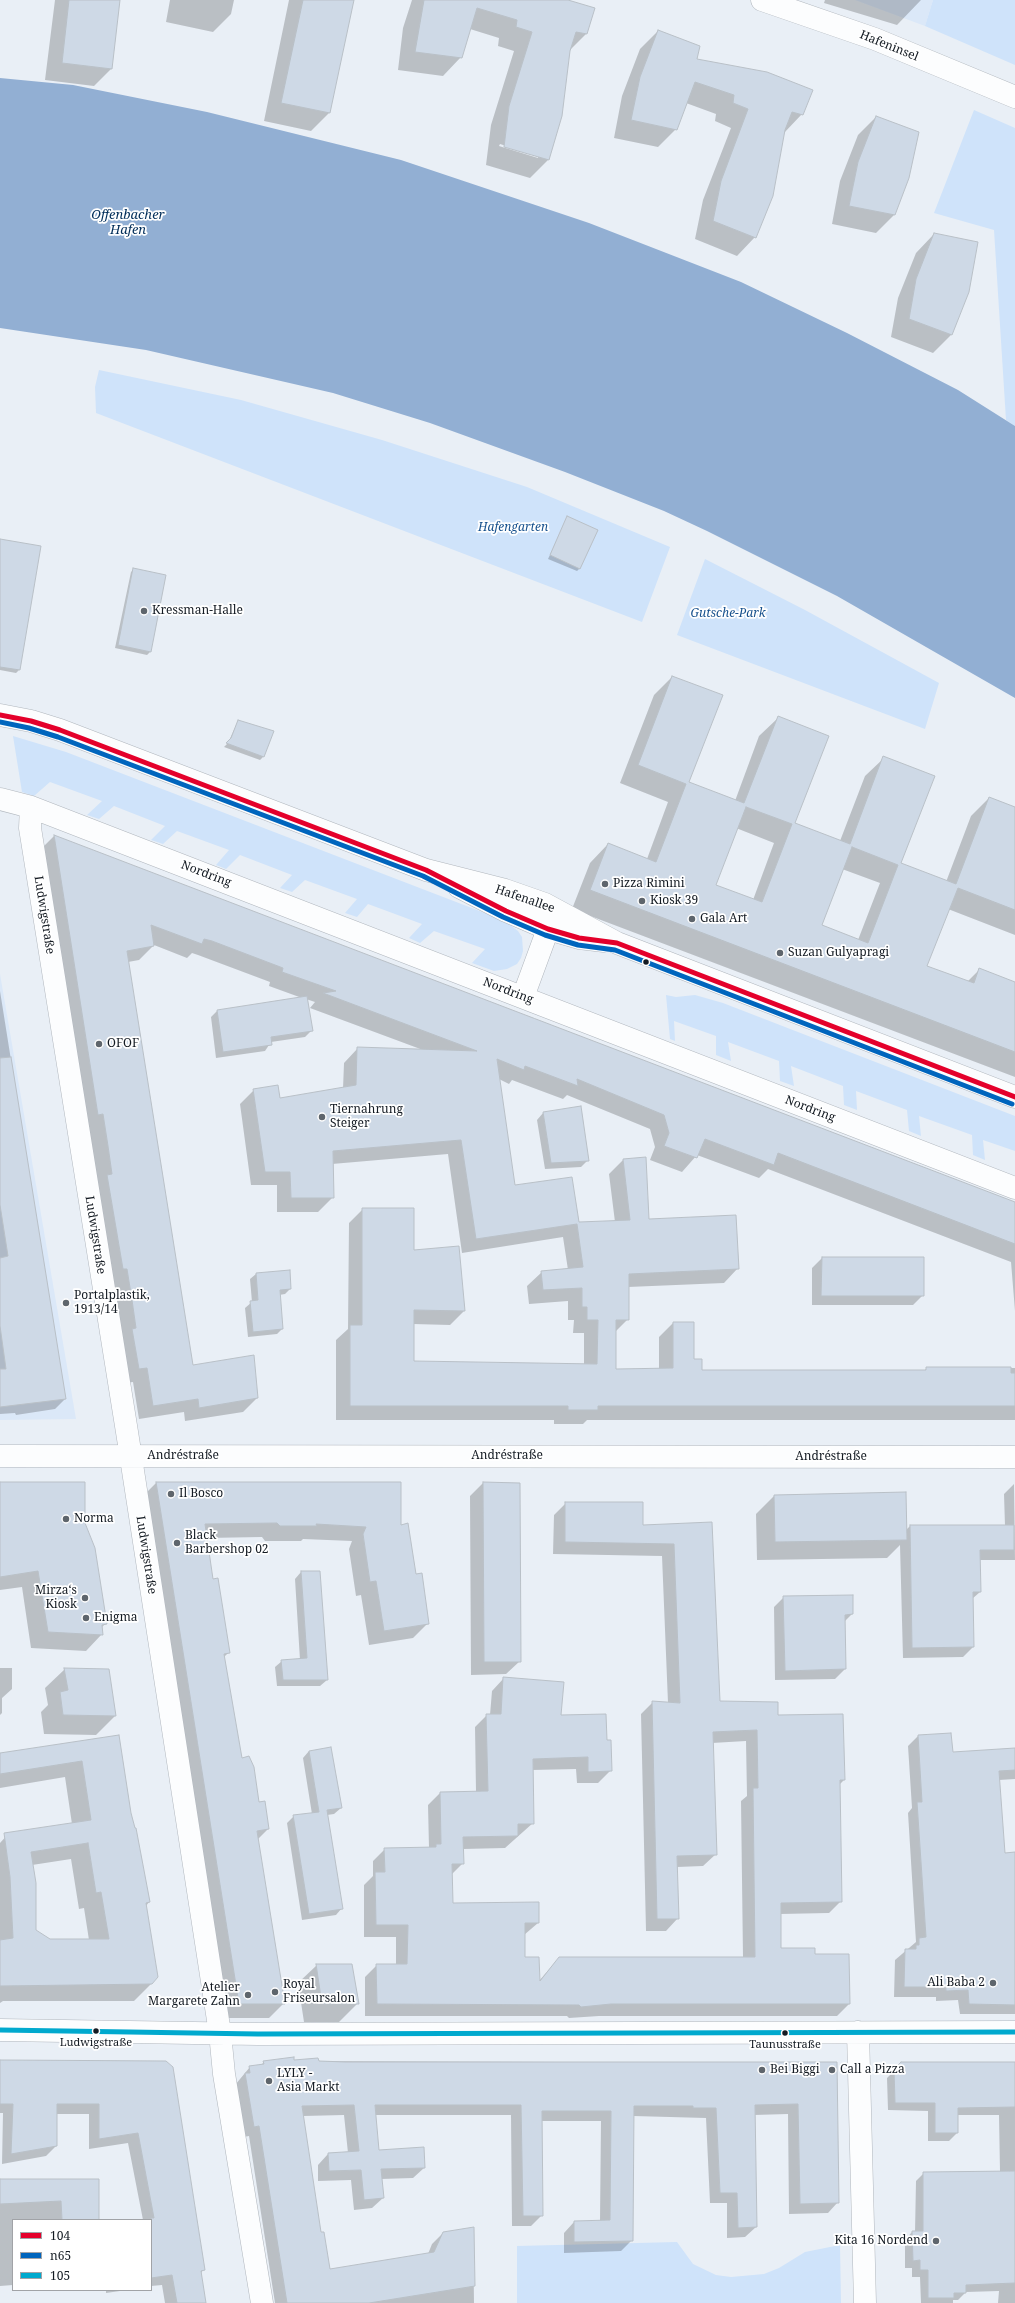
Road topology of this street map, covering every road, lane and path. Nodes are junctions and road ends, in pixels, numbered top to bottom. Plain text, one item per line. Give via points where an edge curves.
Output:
1 (762, 0) edge
2 (1015, 97) edge
3 (0, 715) edge
4 (0, 799) edge
5 (31, 807) junction
6 (426, 870) junction
7 (548, 929) junction
8 (617, 943) junction
9 (523, 997) junction
10 (1015, 1097) edge
11 (1015, 1188) edge
12 (0, 1456) edge
13 (131, 1456) junction
14 (1015, 1457) edge
15 (0, 2030) edge
16 (858, 2032) junction
17 (1015, 2032) edge
18 (220, 2033) junction
19 (262, 2303) edge
20 (865, 2303) edge

1 - 2 street, Hafeninsel via 874,39
3 - 6 street, Hafenallee via 60,730
4 - 5 street, Nordring
5 - 9 street, Nordring
5 - 13 street, Ludwigstraße via 31,836
6 - 7 street, Hafenallee via 506,911
6 - 8 street, Hafenallee via 505,890 545,904
7 - 8 street, Hafenallee via 579,938
7 - 9 street
8 - 10 street, Hafenallee
9 - 11 street, Nordring
12 - 13 street, Andréstraße
13 - 14 street, Andréstraße
13 - 18 street, Ludwigstraße
15 - 18 street
16 - 17 street
16 - 18 street
16 - 20 street
18 - 19 street, Ludwigstraße via 224,2074

